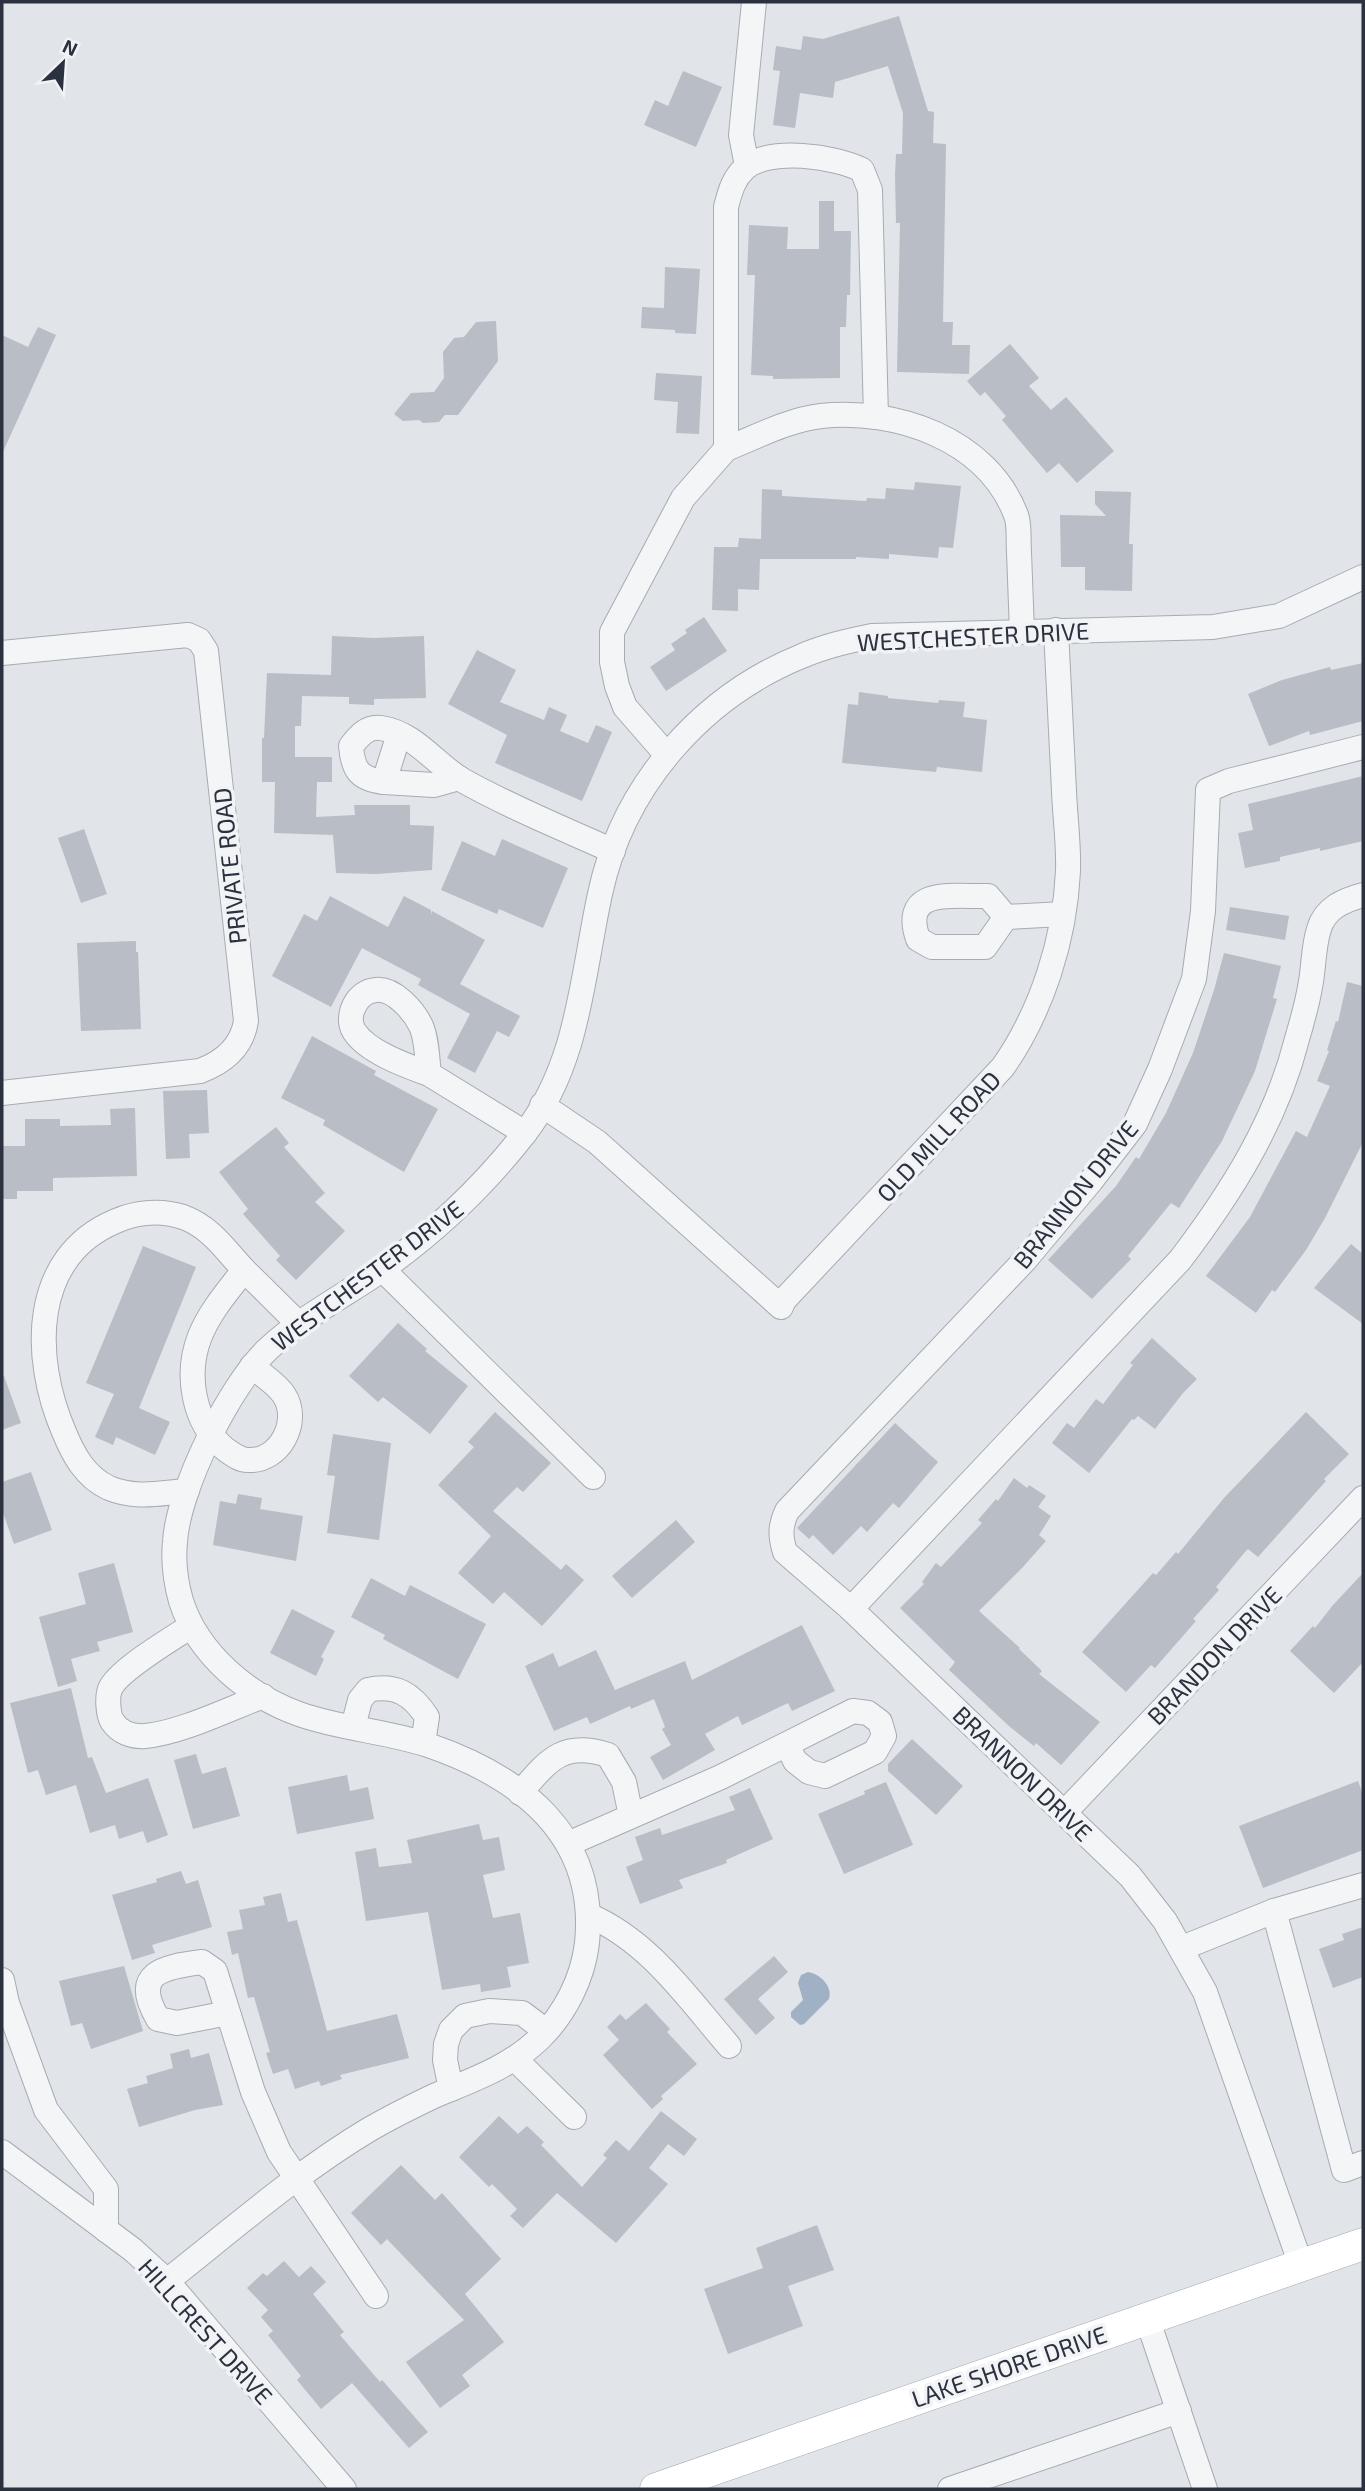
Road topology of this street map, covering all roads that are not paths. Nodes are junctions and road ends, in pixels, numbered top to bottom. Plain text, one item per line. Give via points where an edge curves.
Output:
1 (754, 2) edge
2 (747, 166) junction
3 (876, 417) junction
4 (726, 449) junction
5 (1363, 577) edge
6 (1056, 630) junction
7 (1022, 632) junction
8 (2, 653) edge
9 (399, 734) junction
10 (1363, 747) edge
11 (666, 754) junction
12 (459, 778) junction
13 (384, 782) junction
14 (612, 851) junction
15 (1363, 895) edge
16 (1063, 914) junction
17 (1006, 917) dead end
18 (429, 1074) dead end
19 (2, 1093) edge
20 (542, 1105) junction
21 (525, 1133) junction
22 (382, 1269) junction
23 (244, 1270) junction
24 (299, 1324) junction
25 (252, 1366) junction
26 (211, 1437) junction
27 (593, 1478) dead end
28 (187, 1491) junction
29 (1363, 1498) edge
30 (851, 1609) junction
31 (191, 1626) junction
32 (263, 1696) junction
33 (353, 1727) junction
34 (423, 1743) junction
35 (788, 1744) dead end
36 (520, 1793) junction
37 (1064, 1813) junction
38 (631, 1816) junction
39 (568, 1844) junction
40 (1363, 1885) edge
41 (1274, 1911) junction
42 (588, 1915) junction
43 (1182, 1948) junction
44 (2, 1980) edge
45 (228, 2013) dead end
46 (546, 2031) junction
47 (729, 2046) dead end
48 (515, 2059) junction
49 (451, 2089) junction
50 (574, 2117) dead end
51 (2, 2152) edge
52 (1363, 2163) edge
53 (297, 2179) junction
54 (106, 2230) junction
55 (1363, 2244) edge
56 (1301, 2265) junction
57 (167, 2281) junction
58 (376, 2295) dead end
59 (1147, 2318) junction
60 (1179, 2412) junction
61 (344, 2489) edge
62 (656, 2489) edge
63 (950, 2489) edge
64 (1205, 2489) edge

1 - 2 street via 741,135
2 - 3 street via 782,155 844,161 862,170 870,190
2 - 4 street via 734,179 726,207
3 - 4 street via 810,418
3 - 7 street via 917,426 956,444 994,478 1017,517
4 - 11 street via 683,498 612,632 612,662 625,706
5 - 6 street, WESTCHESTER DRIVE via 1279,616 1213,627
6 - 7 street, WESTCHESTER DRIVE
6 - 16 street, OLD MILL ROAD via 1068,870
7 - 11 street, WESTCHESTER DRIVE via 872,636 827,646 751,682 696,723
8 - 19 street, PRIVATE ROAD via 188,635 199,640 205,651 246,1021 229,1056 200,1071
9 - 12 street via 420,745
9 - 13 street
9 - 13 street via 380,728 363,732 351,746 353,763 361,775
10 - 30 street, BRANNON DRIVE via 1208,790 1203,911 1194,979 1135,1124 1025,1260 787,1511 781,1524 785,1552
11 - 14 street, WESTCHESTER DRIVE via 627,816
12 - 13 street via 434,785
12 - 14 street
14 - 20 street, WESTCHESTER DRIVE via 574,1030
15 - 30 street via 1334,906 1319,929 1311,987 1283,1086 1245,1167 1215,1215 1180,1260
16 - 17 street
16 - 20 street, OLD MILL ROAD via 1034,1016 1003,1067 781,1307 597,1142
18 - 21 street
20 - 21 street, WESTCHESTER DRIVE
21 - 22 street, WESTCHESTER DRIVE via 467,1201
22 - 24 street, WESTCHESTER DRIVE
22 - 27 street
23 - 24 street
23 - 26 street via 215,1307 199,1338 194,1369 196,1409
23 - 28 street via 204,1227 184,1217 130,1215 88,1236 63,1263 44,1315 44,1360 58,1418 86,1472 106,1486 137,1496
24 - 25 street, WESTCHESTER DRIVE
25 - 26 street, WESTCHESTER DRIVE
25 - 26 street via 283,1394 291,1411 290,1428 277,1448 261,1460 233,1455
26 - 28 street, WESTCHESTER DRIVE
28 - 31 street, WESTCHESTER DRIVE via 179,1514 175,1573
29 - 37 street, BRANDON DRIVE
30 - 37 street, BRANNON DRIVE
31 - 32 street, WESTCHESTER DRIVE via 225,1669
31 - 32 street via 123,1673 110,1689 111,1719 123,1732 143,1736 175,1729
32 - 33 street, WESTCHESTER DRIVE via 303,1716
33 - 34 street, WESTCHESTER DRIVE
33 - 34 street via 360,1700 368,1690 401,1691 418,1702 427,1717
34 - 36 street, WESTCHESTER DRIVE via 471,1762
35 - 38 street
36 - 38 street via 550,1759 591,1749 608,1755 624,1782
36 - 39 street, WESTCHESTER DRIVE via 544,1812
37 - 43 street, BRANNON DRIVE via 1130,1876
38 - 39 street
39 - 42 street, WESTCHESTER DRIVE via 578,1865
40 - 41 street
41 - 43 street
41 - 52 street via 1344,2170
42 - 46 street, WESTCHESTER DRIVE via 581,1971
42 - 47 street via 637,1943
43 - 56 street, BRANNON DRIVE via 1205,1992
44 - 54 street via 46,2110 106,2189
45 - 53 street via 253,2092 279,2152
46 - 48 street, WESTCHESTER DRIVE
46 - 49 street via 522,2014 489,2011 465,2016 446,2044
48 - 49 street, WESTCHESTER DRIVE
48 - 50 street
49 - 53 street, WESTCHESTER DRIVE via 369,2130
51 - 54 street, HILLCREST DRIVE
53 - 57 street, WESTCHESTER DRIVE
53 - 58 street
54 - 57 street, HILLCREST DRIVE
55 - 56 main road, LAKE SHORE DRIVE
56 - 59 main road, LAKE SHORE DRIVE
57 - 61 street, HILLCREST DRIVE
59 - 60 street
59 - 62 main road, LAKE SHORE DRIVE
60 - 63 street
60 - 64 street

